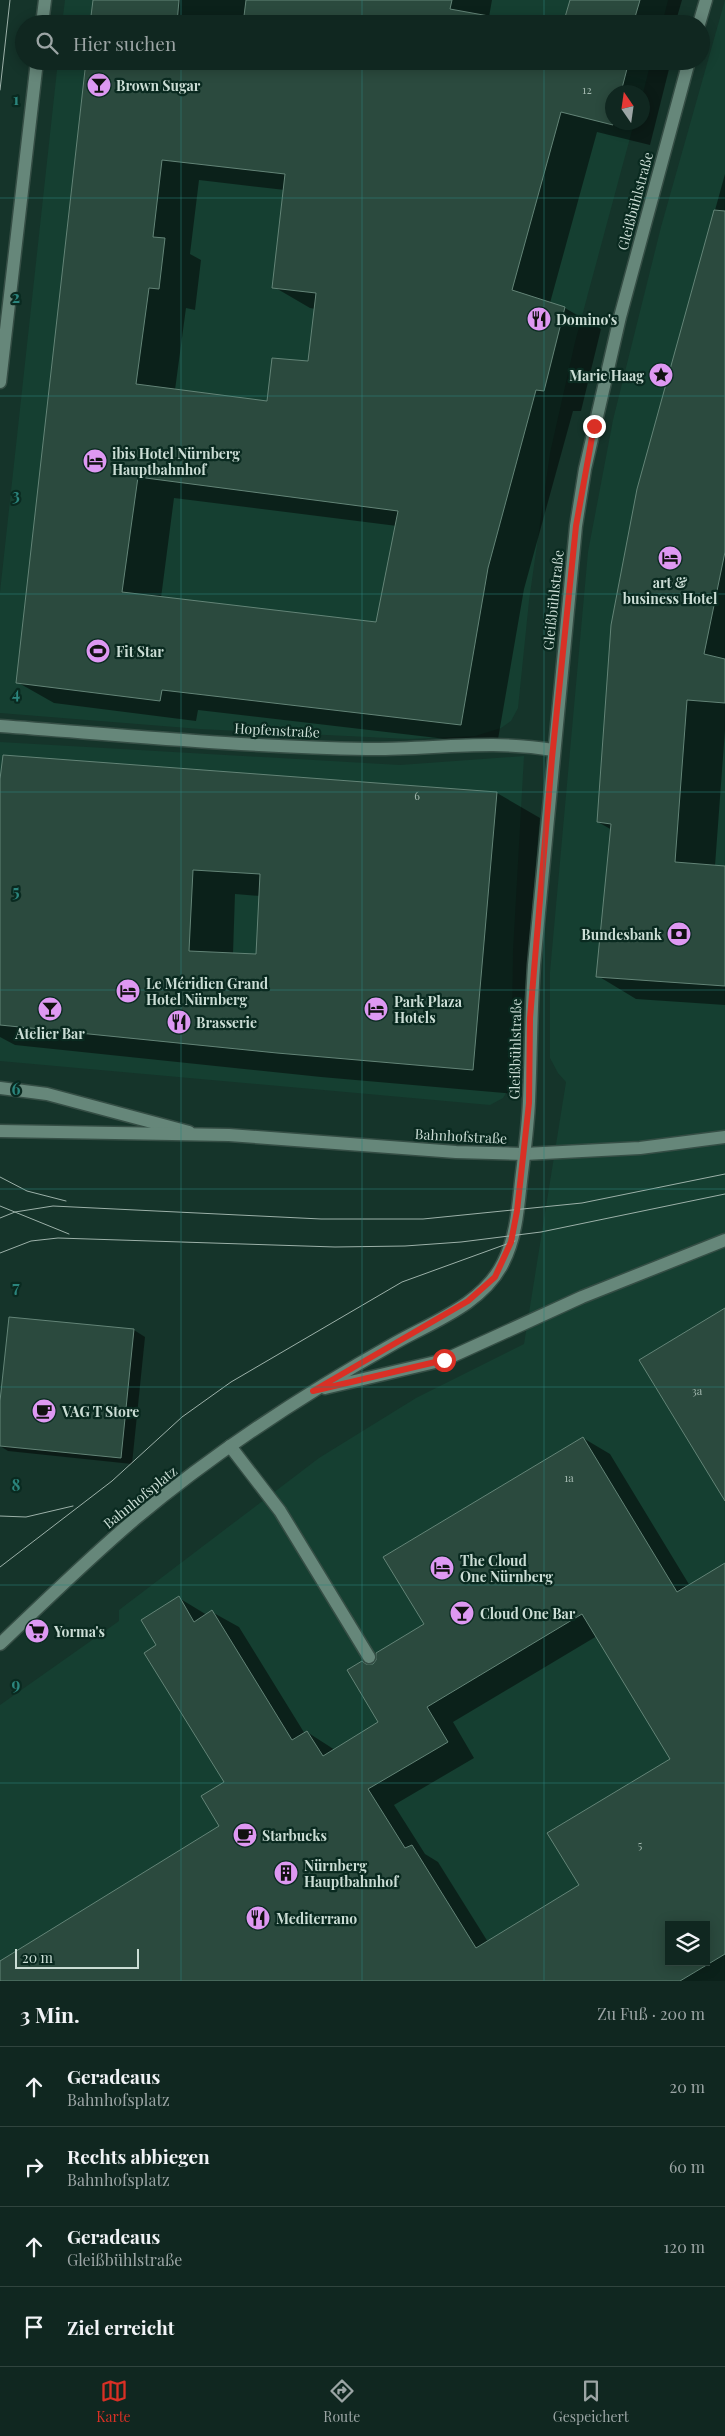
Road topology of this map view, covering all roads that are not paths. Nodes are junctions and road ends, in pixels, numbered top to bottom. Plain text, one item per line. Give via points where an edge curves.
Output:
1 (45, 0) edge
2 (706, 0) edge
3 (43, 15) edge
4 (702, 15) edge
5 (36, 70) edge
6 (687, 70) edge
7 (0, 382) edge
8 (0, 726) edge
9 (553, 750) junction
10 (0, 1088) edge
11 (0, 1131) edge
12 (194, 1134) junction
13 (725, 1137) edge
14 (524, 1154) junction
15 (725, 1240) edge
16 (313, 1391) junction
17 (230, 1446) junction
18 (0, 1644) edge
19 (369, 1657) dead end

1 - 3 main road
2 - 4 main road
5 - 7 main road
6 - 9 main road, Gleißbühlstraße via 620,317 589,452 576,526
8 - 9 main road, Hopfenstraße via 241,744 428,748 492,744
9 - 14 main road, Gleißbühlstraße via 533,974
10 - 12 main road, Bahnhofstraße via 47,1094
11 - 12 main road, Bahnhofstraße
12 - 14 main road, Bahnhofstraße
13 - 14 main road, Bahnhofstraße via 631,1149
14 - 16 main road, Bahnhofsplatz via 511,1242 495,1277 457,1309
15 - 16 main road, Bahnhofsplatz via 517,1325 444,1360
16 - 17 main road, Bahnhofsplatz
17 - 18 main road, Bahnhofsplatz via 134,1520
17 - 19 main road via 280,1511

